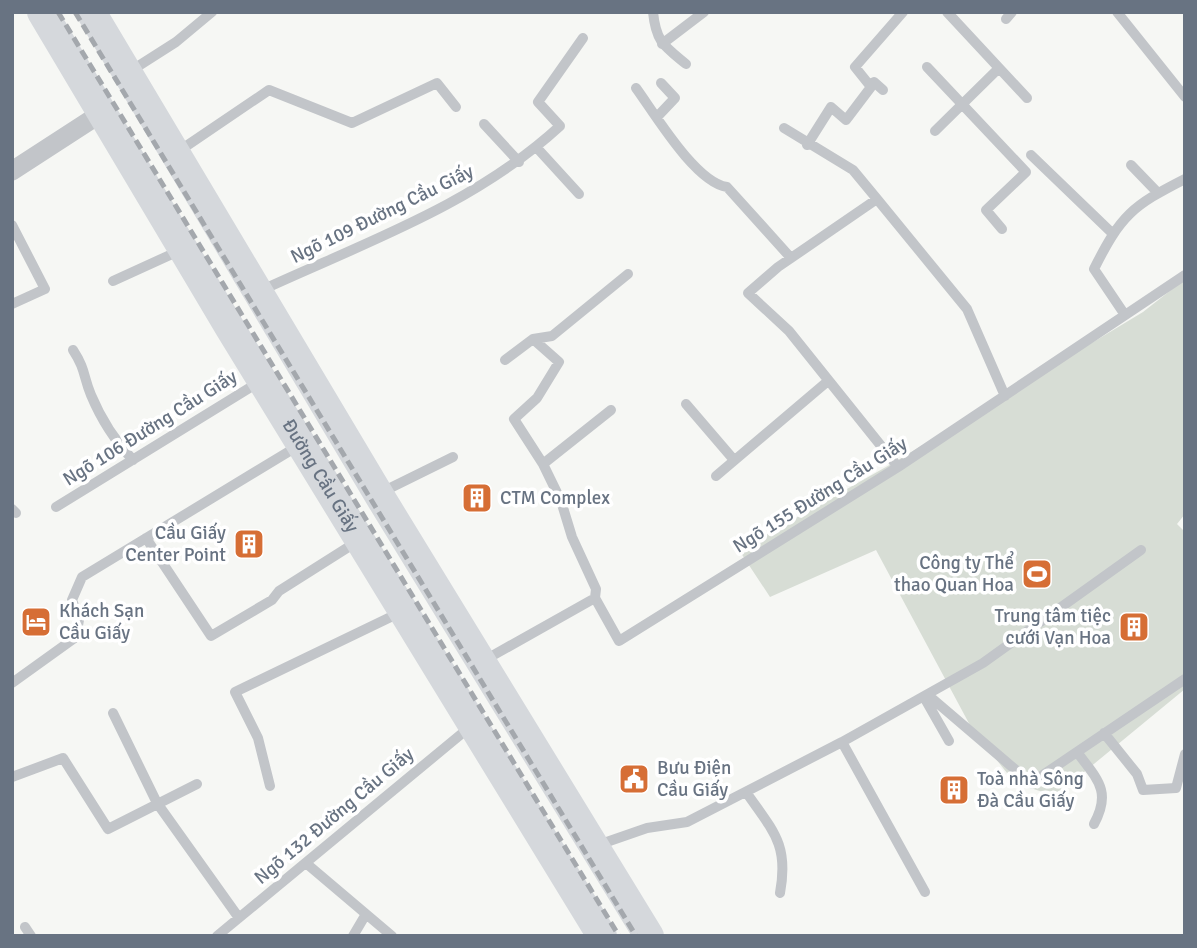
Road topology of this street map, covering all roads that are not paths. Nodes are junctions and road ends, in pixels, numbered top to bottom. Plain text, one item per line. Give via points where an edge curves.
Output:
1 (43, 12) edge
2 (91, 12) edge
3 (212, 12) edge
4 (653, 12) edge
5 (704, 12) edge
6 (903, 12) edge
7 (947, 12) edge
8 (1117, 12) edge
9 (583, 38) dead end
10 (662, 44) junction
11 (687, 64) dead end
12 (927, 67) dead end
13 (998, 69) junction
14 (128, 72) junction
15 (661, 83) dead end
16 (871, 87) junction
17 (636, 88) dead end
18 (883, 90) dead end
19 (1185, 97) edge
20 (1027, 98) dead end
21 (963, 103) junction
22 (456, 107) dead end
23 (103, 112) junction
24 (657, 117) junction
25 (484, 124) dead end
26 (783, 128) dead end
27 (935, 131) dead end
28 (807, 145) junction
29 (537, 148) junction
30 (175, 153) junction
31 (1031, 155) dead end
32 (519, 162) junction
33 (1131, 164) dead end
34 (12, 171) edge
35 (1185, 179) edge
36 (1158, 193) junction
37 (579, 194) dead end
38 (877, 199) junction
39 (12, 225) edge
40 (1002, 229) dead end
41 (1112, 233) junction
42 (185, 249) junction
43 (791, 258) junction
44 (628, 274) dead end
45 (1185, 275) edge
46 (113, 281) dead end
47 (258, 292) junction
48 (12, 304) edge
49 (1125, 315) junction
50 (533, 339) junction
51 (73, 350) dead end
52 (505, 359) dead end
53 (263, 380) junction
54 (828, 380) junction
55 (1005, 396) junction
56 (686, 404) dead end
57 (611, 410) dead end
58 (302, 444) junction
59 (453, 457) dead end
60 (133, 460) junction
61 (734, 460) junction
62 (543, 464) junction
63 (898, 467) junction
64 (716, 477) dead end
65 (380, 494) junction
66 (56, 507) dead end
67 (146, 538) junction
68 (360, 539) junction
69 (1141, 550) dead end
70 (595, 598) junction
71 (405, 611) junction
72 (482, 661) junction
73 (1185, 679) edge
74 (12, 683) edge
75 (926, 696) junction
76 (113, 713) dead end
77 (474, 724) junction
78 (1104, 733) junction
79 (949, 741) dead end
80 (533, 742) junction
81 (842, 742) junction
82 (1077, 752) junction
83 (1185, 754) edge
84 (498, 764) junction
85 (12, 777) edge
86 (197, 784) dead end
87 (270, 786) dead end
88 (746, 792) junction
89 (157, 803) junction
90 (1094, 824) dead end
91 (597, 846) junction
92 (307, 864) junction
93 (925, 892) dead end
94 (780, 893) dead end
95 (366, 914) junction
96 (239, 918) junction
97 (218, 936) edge
98 (353, 936) edge
99 (392, 936) edge
100 (602, 936) edge
101 (649, 936) edge

1 - 23 main road, Đường Cầu Giấy
2 - 14 main road, Đường Cầu Giấy
3 - 14 lane
4 - 10 lane via 655,34
5 - 10 lane
6 - 16 lane via 855,67
7 - 13 lane
8 - 19 lane
9 - 29 lane, Ngõ 109 Đường Cầu Giấy via 538,102 560,127
10 - 11 lane
12 - 21 lane
13 - 20 lane
13 - 21 lane
14 - 30 main road, Đường Cầu Giấy
15 - 24 lane via 675,98
16 - 18 lane via 874,82
16 - 28 lane via 846,120 831,107
17 - 24 lane
21 - 27 lane
21 - 40 lane via 1026,172 986,210
22 - 30 lane via 437,83 352,123 270,90
23 - 34 street
23 - 42 main road, Đường Cầu Giấy
24 - 43 lane via 676,145 716,185 727,187
25 - 32 lane
26 - 28 lane
28 - 38 lane via 853,170
29 - 32 lane, Ngõ 109 Đường Cầu Giấy
29 - 37 lane
30 - 47 main road, Đường Cầu Giấy
31 - 41 lane
32 - 47 lane, Ngõ 109 Đường Cầu Giấy via 435,213
33 - 36 lane
35 - 36 lane
36 - 41 lane via 1141,201
38 - 43 lane
38 - 55 lane via 967,309
39 - 48 lane via 45,289
41 - 49 lane via 1094,269
42 - 46 lane
42 - 53 main road, Đường Cầu Giấy
43 - 54 lane via 748,293 789,331
44 - 50 lane via 552,336
45 - 49 lane, Ngõ 155 Đường Cầu Giấy
47 - 65 main road, Đường Cầu Giấy
49 - 55 lane, Ngõ 155 Đường Cầu Giấy
50 - 52 lane
50 - 62 lane via 559,362 537,398 514,419
51 - 60 lane via 116,442
53 - 58 main road, Đường Cầu Giấy
53 - 60 lane, Ngõ 106 Đường Cầu Giấy
54 - 61 lane
54 - 63 lane
55 - 63 lane, Ngõ 155 Đường Cầu Giấy
56 - 61 lane
57 - 62 lane
58 - 67 lane
58 - 68 main road, Đường Cầu Giấy
59 - 65 lane
60 - 66 lane, Ngõ 106 Đường Cầu Giấy
61 - 64 lane
62 - 70 lane via 596,589
63 - 70 lane, Ngõ 155 Đường Cầu Giấy via 619,641
65 - 72 main road, Đường Cầu Giấy
67 - 68 lane via 211,636
67 - 74 lane via 82,578 72,600 79,620 76,638
68 - 71 main road, Đường Cầu Giấy
69 - 75 lane via 983,663
70 - 72 lane
71 - 77 main road, Đường Cầu Giấy
71 - 87 lane via 235,692 258,738
72 - 80 main road, Đường Cầu Giấy
73 - 78 lane
75 - 79 lane
75 - 81 lane
75 - 82 lane via 1031,783
76 - 89 lane
77 - 84 main road, Đường Cầu Giấy
77 - 92 lane, Ngõ 132 Đường Cầu Giấy
78 - 82 lane
78 - 83 lane via 1137,774 1143,790 1176,788
80 - 84 main road
80 - 91 main road, Đường Cầu Giấy
81 - 88 lane
81 - 93 lane
82 - 90 lane via 1102,786 1103,808
84 - 100 main road, Đường Cầu Giấy
85 - 89 lane via 63,758 108,829
86 - 89 lane
88 - 91 lane via 687,822 647,828
88 - 94 lane via 779,841 786,869
89 - 96 lane
91 - 101 main road, Đường Cầu Giấy
92 - 95 lane
92 - 96 lane, Ngõ 132 Đường Cầu Giấy
95 - 98 lane
95 - 99 lane
96 - 97 lane, Ngõ 132 Đường Cầu Giấy

